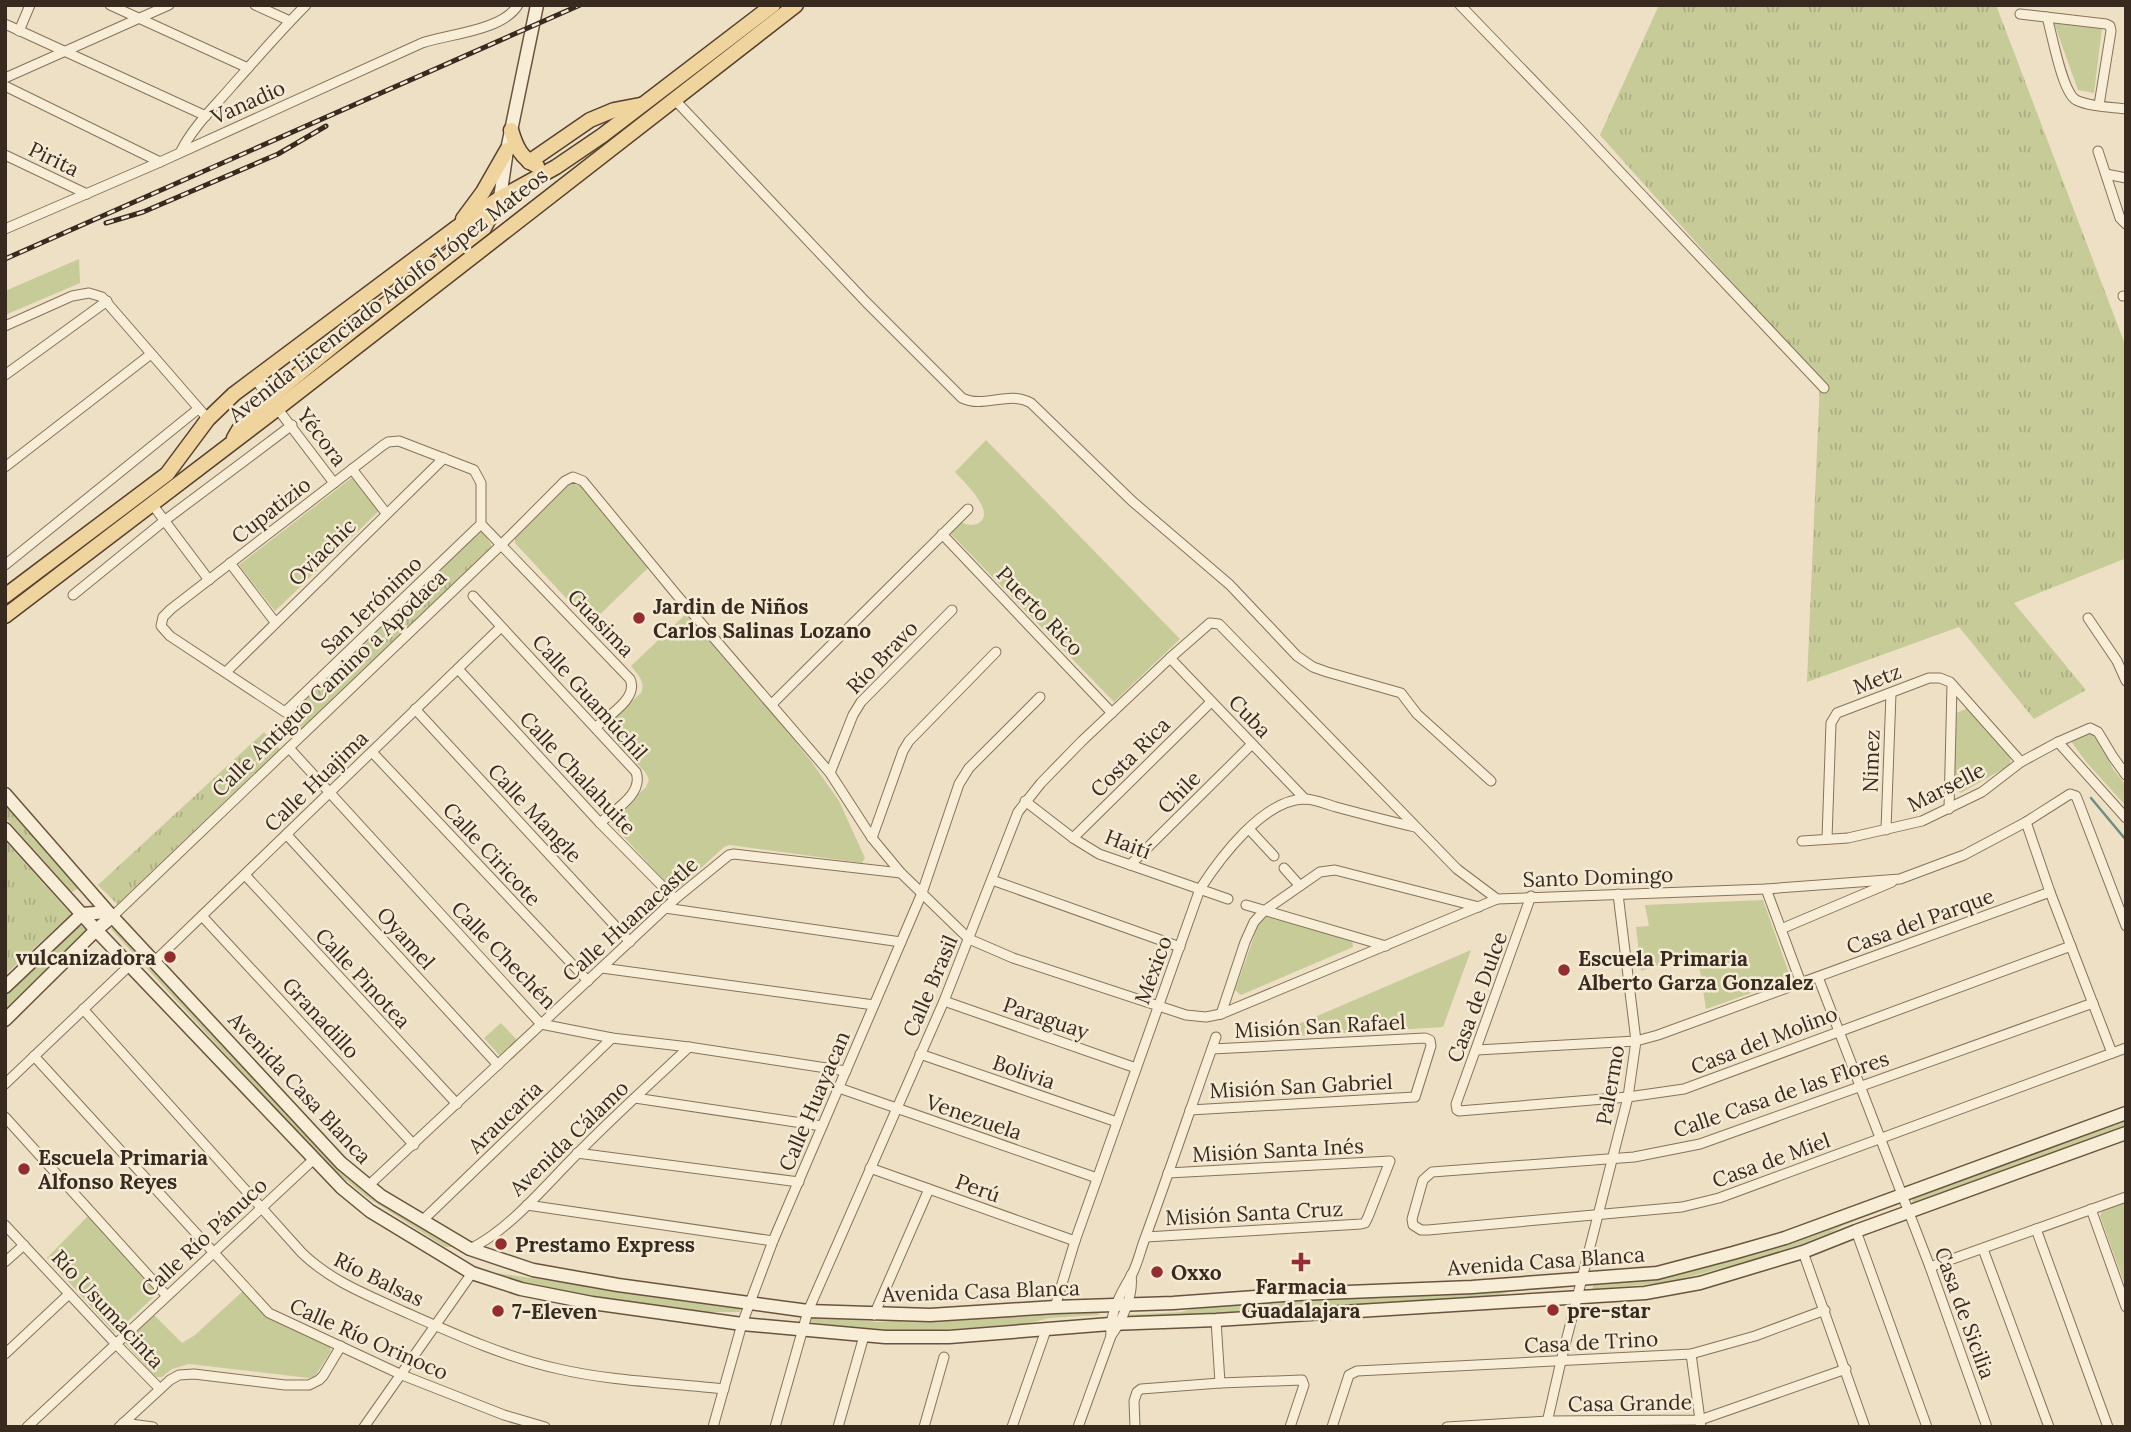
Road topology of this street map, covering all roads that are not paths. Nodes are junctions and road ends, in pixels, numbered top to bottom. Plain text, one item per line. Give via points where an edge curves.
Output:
1 (30, 5) edge
2 (110, 5) edge
3 (169, 5) edge
4 (255, 5) edge
5 (306, 5) edge
6 (518, 5) edge
7 (537, 5) edge
8 (773, 5) edge
9 (796, 5) edge
10 (1460, 5) edge
11 (2021, 14) dead end
12 (2047, 17) junction
13 (138, 18) junction
14 (290, 20) junction
15 (5, 24) edge
16 (19, 31) junction
17 (64, 51) junction
18 (248, 68) junction
19 (5, 78) edge
20 (5, 86) edge
21 (675, 100) junction
22 (645, 104) junction
23 (2099, 105) junction
24 (2126, 109) edge
25 (205, 116) junction
26 (511, 130) junction
27 (507, 149) junction
28 (181, 151) junction
29 (2098, 151) dead end
30 (5, 155) edge
31 (160, 162) junction
32 (529, 162) junction
33 (556, 167) junction
34 (2106, 174) junction
35 (2126, 178) edge
36 (87, 194) junction
37 (500, 198) junction
38 (530, 212) junction
39 (2126, 224) edge
40 (7, 226) edge
41 (456, 228) junction
42 (107, 301) junction
43 (5, 326) edge
44 (151, 354) junction
45 (5, 375) edge
46 (255, 379) junction
47 (1824, 388) dead end
48 (274, 403) junction
49 (203, 414) junction
50 (292, 425) junction
51 (444, 458) junction
52 (5, 467) edge
53 (352, 469) junction
54 (334, 483) junction
55 (152, 504) junction
56 (968, 509) dead end
57 (386, 513) junction
58 (164, 521) junction
59 (481, 524) junction
60 (942, 534) junction
61 (502, 544) junction
62 (230, 563) junction
63 (5, 565) edge
64 (209, 580) junction
65 (73, 595) dead end
66 (5, 596) edge
67 (473, 596) dead end
68 (952, 610) dead end
69 (5, 616) edge
70 (2088, 618) dead end
71 (275, 622) junction
72 (1213, 622) joint
73 (502, 627) junction
74 (996, 652) dead end
75 (1170, 658) junction
76 (2122, 662) edge
77 (458, 669) junction
78 (226, 672) junction
79 (2126, 681) edge
80 (1952, 685) junction
81 (1891, 693) junction
82 (1040, 697) dead end
83 (1211, 702) junction
84 (772, 704) junction
85 (415, 709) junction
86 (285, 712) joint
87 (1112, 713) junction
88 (596, 727) junction
89 (2058, 742) junction
90 (1252, 744) junction
91 (289, 748) junction
92 (372, 752) junction
93 (2021, 762) junction
94 (830, 772) junction
95 (2126, 775) edge
96 (1490, 781) dead end
97 (5, 794) edge
98 (330, 794) junction
99 (1305, 799) junction
100 (1026, 801) junction
101 (1948, 808) junction
102 (2126, 818) edge
103 (2026, 822) junction
104 (600, 823) junction
105 (1416, 828) junction
106 (5, 829) edge
107 (1250, 829) junction
108 (1886, 830) junction
109 (287, 835) junction
110 (872, 838) junction
111 (1073, 838) junction
112 (1827, 839) junction
113 (1802, 841) dead end
114 (1274, 856) dead end
115 (1130, 865) junction
116 (1284, 867) dead end
117 (901, 873) junction
118 (245, 875) junction
119 (1900, 879) junction
120 (992, 880) junction
121 (84, 884) junction
122 (1300, 886) junction
123 (1200, 889) junction
124 (1766, 889) junction
125 (2050, 892) junction
126 (922, 893) junction
127 (1618, 894) junction
128 (1531, 896) junction
129 (675, 899) junction
130 (1228, 899) dead end
131 (1497, 899) junction
132 (1246, 905) dead end
133 (1479, 907) junction
134 (665, 908) junction
135 (1264, 911) junction
136 (87, 913) junction
137 (113, 913) junction
138 (202, 916) junction
139 (2126, 926) edge
140 (1781, 929) junction
141 (96, 930) junction
142 (969, 939) junction
143 (630, 942) junction
144 (901, 942) junction
145 (1386, 946) junction
146 (2071, 946) junction
147 (1180, 947) junction
148 (155, 961) junction
149 (130, 965) junction
150 (602, 968) junction
151 (1818, 977) junction
152 (587, 981) junction
153 (1801, 983) junction
154 (5, 987) edge
155 (944, 1001) junction
156 (2093, 1003) junction
157 (874, 1005) junction
158 (1159, 1006) junction
159 (83, 1009) junction
160 (1221, 1014) junction
161 (5, 1020) edge
162 (541, 1024) junction
163 (1839, 1030) junction
164 (1216, 1037) dead end
165 (612, 1038) junction
166 (1636, 1041) junction
167 (689, 1047) junction
168 (2126, 1048) edge
169 (1212, 1049) junction
170 (1477, 1050) junction
171 (2112, 1053) junction
172 (920, 1055) junction
173 (34, 1056) junction
174 (498, 1065) junction
175 (1136, 1068) junction
176 (846, 1071) junction
177 (5, 1084) edge
178 (1860, 1086) junction
179 (839, 1088) junction
180 (1415, 1097) joint
181 (1628, 1097) junction
182 (635, 1098) junction
183 (457, 1104) junction
184 (895, 1109) junction
185 (1190, 1110) junction
186 (1457, 1110) joint
187 (2126, 1113) edge
188 (5, 1117) edge
189 (1117, 1122) junction
190 (822, 1126) junction
191 (2126, 1133) edge
192 (1879, 1138) junction
193 (414, 1145) junction
194 (577, 1153) junction
195 (1613, 1158) junction
196 (314, 1159) junction
197 (870, 1168) junction
198 (1168, 1173) junction
199 (355, 1175) junction
200 (1097, 1178) junction
201 (799, 1182) junction
202 (368, 1186) junction
203 (342, 1188) junction
204 (929, 1189) junction
205 (1902, 1196) junction
206 (2126, 1196) edge
207 (527, 1205) junction
208 (262, 1207) junction
209 (2091, 1209) junction
210 (1908, 1212) junction
211 (1598, 1216) junction
212 (422, 1221) junction
213 (1365, 1223) joint
214 (5, 1225) edge
215 (1413, 1225) joint
216 (2036, 1229) junction
217 (1856, 1231) junction
218 (1146, 1237) junction
219 (773, 1241) junction
220 (1075, 1241) junction
221 (24, 1245) junction
222 (470, 1249) junction
223 (1983, 1249) junction
224 (213, 1252) junction
225 (1804, 1252) junction
226 (440, 1254) junction
227 (5, 1262) edge
228 (508, 1262) junction
229 (1930, 1267) junction
230 (472, 1273) junction
231 (1581, 1279) junction
232 (69, 1294) junction
233 (166, 1295) junction
234 (1577, 1296) junction
235 (750, 1303) junction
236 (1121, 1305) junction
237 (1055, 1307) junction
238 (2126, 1307) edge
239 (1825, 1310) junction
240 (808, 1311) junction
241 (874, 1315) junction
242 (1216, 1320) junction
243 (742, 1324) junction
244 (435, 1326) junction
245 (1113, 1328) junction
246 (802, 1329) junction
247 (1046, 1330) junction
248 (864, 1336) junction
249 (115, 1343) junction
250 (341, 1346) junction
251 (5, 1354) edge
252 (1691, 1354) junction
253 (944, 1357) dead end
254 (1561, 1361) junction
255 (1846, 1369) junction
256 (402, 1375) junction
257 (1220, 1383) junction
258 (160, 1389) junction
259 (724, 1389) junction
260 (1701, 1423) edge
261 (1547, 1424) edge
262 (121, 1425) edge
263 (1862, 1426) edge
264 (27, 1427) edge
265 (153, 1427) edge
266 (364, 1427) edge
267 (545, 1427) edge
268 (713, 1427) edge
269 (775, 1427) edge
270 (838, 1427) edge
271 (924, 1427) edge
272 (1012, 1427) edge
273 (1078, 1427) edge
274 (1135, 1427) edge
275 (1290, 1427) edge
276 (1332, 1427) edge
277 (1447, 1427) edge
278 (1927, 1427) edge
279 (1987, 1427) edge
280 (2049, 1427) edge
281 (2108, 1427) edge

1 - 16 street
2 - 13 street
3 - 13 street
4 - 14 street
5 - 14 street
6 - 28 street, Vanadio via 509,16 473,31 422,43
7 - 26 street
8 - 22 main road, Avenida Licenciado Adolfo López Mateos
9 - 21 main road, Avenida Licenciado Adolfo López Mateos
10 - 47 street
11 - 12 street
12 - 23 street via 2065,83 2074,99
12 - 23 street via 2110,26
13 - 17 street
13 - 18 street
14 - 18 street
15 - 16 street
16 - 17 street
17 - 19 street
17 - 25 street
18 - 25 street
20 - 31 street
21 - 38 main road, Avenida Licenciado Adolfo López Mateos
21 - 96 street via 962,398 1031,402 1132,501 1230,585 1297,656 1327,672 1401,693 1417,714
22 - 32 main road via 590,120
22 - 33 main road, Avenida Licenciado Adolfo López Mateos
23 - 24 street
25 - 28 street
26 - 27 street
26 - 32 main road via 517,149
27 - 37 street
27 - 41 main road
28 - 31 street, Vanadio
29 - 34 street
30 - 36 street, Pirita
31 - 36 street, Vanadio
32 - 33 main road
33 - 37 main road, Avenida Licenciado Adolfo López Mateos
34 - 35 street
34 - 39 street
36 - 40 street, Vanadio
37 - 38 main road via 516,210
37 - 41 main road, Avenida Licenciado Adolfo López Mateos
37 - 48 main road via 490,221 475,236 349,333
38 - 48 main road, Avenida Licenciado Adolfo López Mateos
41 - 46 main road, Avenida Licenciado Adolfo López Mateos
42 - 43 street via 89,293 72,296
42 - 44 street
42 - 45 street
44 - 49 street
44 - 52 street
46 - 48 street, Yécora
46 - 49 main road, Avenida Licenciado Adolfo López Mateos
48 - 50 street, Yécora
48 - 55 main road, Avenida Licenciado Adolfo López Mateos via 247,416 233,441
49 - 63 street
49 - 66 main road, Avenida Licenciado Adolfo López Mateos via 167,474
50 - 54 street, Yécora
50 - 58 street
51 - 53 street, Cupatizio via 393,441
51 - 57 street, Oviachic
51 - 59 street, Cupatizio via 477,472
53 - 54 street, Cupatizio
53 - 57 street, Yécora
54 - 62 street, Cupatizio
55 - 58 street
55 - 69 main road, Avenida Licenciado Adolfo López Mateos
56 - 60 street
57 - 71 street, Oviachic
58 - 64 street
58 - 65 street
59 - 61 street
59 - 86 street, San Jerónimo
60 - 84 street
60 - 87 street, Puerto Rico
61 - 84 street, Calle Antiguo Camino a Apodaca via 565,481 573,477 583,481
61 - 88 street, Guasima via 632,683 630,696
61 - 91 street, Calle Antiguo Camino a Apodaca
62 - 64 street, Cupatizio
62 - 71 street
64 - 78 street, Cupatizio via 166,614 162,626
67 - 73 street, Calle Guamúchil
68 - 94 street, Río Bravo via 861,702
70 - 76 street
71 - 78 street, Oviachic
72 - 75 street, Calle Brasil
72 - 105 street, Santo Domingo
73 - 77 street, Calle Huajima
73 - 88 street, Calle Guamúchil
74 - 110 street via 909,741
75 - 83 street, Cuba
75 - 87 street, Calle Brasil
76 - 79 street
77 - 85 street, Calle Huajima
77 - 104 street, Calle Chalahuite
78 - 86 street, Cupatizio
80 - 81 street, Metz via 1935,677
80 - 93 street
80 - 101 street
81 - 108 street, Nimez
81 - 112 street, Metz via 1837,713 1832,720
82 - 126 street, Calle Huayacan via 963,775
83 - 90 street, Cuba
83 - 111 street, Costa Rica
84 - 94 street
85 - 92 street, Calle Huajima
85 - 143 street, Calle Mangle
87 - 100 street, Calle Brasil
88 - 104 street, Calle Guamúchil via 633,768 638,780 632,794
89 - 93 street, Marselle
89 - 95 street, Marselle via 2093,729
89 - 102 street
90 - 99 street, Cuba
90 - 115 street, Chile
91 - 98 street, Calle Chechén
91 - 137 street, Calle Antiguo Camino a Apodaca
92 - 98 street, Calle Huajima
92 - 152 street, Calle Ciricote
93 - 101 street, Marselle via 1982,792
94 - 110 street
97 - 121 street, Avenida Casa Blanca
98 - 109 street, Calle Huajima
98 - 162 street, Calle Chechén
99 - 105 street
99 - 107 street, México via 1273,809
100 - 111 street, Haití
100 - 120 street, Calle Brasil
101 - 108 street, Marselle via 1922,821
103 - 119 street, Santo Domingo via 1947,862
103 - 125 street
103 - 139 street, Santo Domingo via 2067,794 2076,796
104 - 129 street, Calle Chalahuite
105 - 131 street, Santo Domingo via 1457,869
106 - 136 street
107 - 114 street
107 - 123 street, México
108 - 112 street, Marselle
109 - 118 street, Calle Huajima
109 - 174 street, Oyamel
110 - 117 street
111 - 115 street, Haití
112 - 113 street, Marselle
115 - 123 street, Haití
116 - 122 street
117 - 126 street
117 - 129 street, Calle Huanacastle via 734,854
118 - 138 street, Calle Huajima
118 - 183 street, Calle Pinotea
119 - 124 street, Santo Domingo
119 - 140 street
120 - 142 street, Calle Brasil
120 - 147 street
121 - 136 street
121 - 137 street, Avenida Casa Blanca
122 - 133 street via 1320,872 1335,870
122 - 135 street
123 - 130 street, Haití
123 - 147 street, México
124 - 127 street, Santo Domingo
124 - 140 street
125 - 146 street
125 - 151 street, Casa del Parque
126 - 142 street
126 - 144 street, Calle Huayacan
127 - 128 street, Santo Domingo
127 - 166 street, Palermo
128 - 131 street, Santo Domingo
128 - 170 street, Casa de Dulce
129 - 134 street, Calle Huanacastle
131 - 133 street
132 - 135 street
133 - 145 street
134 - 143 street, Calle Huanacastle
134 - 144 street
135 - 145 street
135 - 160 street via 1245,942
136 - 137 street
136 - 141 street
136 - 154 street
137 - 141 street, Calle Antiguo Camino a Apodaca
137 - 148 street, Avenida Casa Blanca
138 - 148 street, Calle Huajima
138 - 193 street, Granadillo
140 - 153 street
141 - 149 street, Avenida Casa Blanca
141 - 161 street, Calle Antiguo Camino a Apodaca
142 - 155 street, Calle Brasil
142 - 158 street
143 - 150 street, Calle Huanacastle
144 - 157 street, Calle Huayacan
145 - 160 street
146 - 156 street
146 - 163 street, Casa del Molino
147 - 158 street, México
148 - 199 street, Avenida Casa Blanca
149 - 159 street
149 - 196 street, Avenida Casa Blanca
150 - 152 street, Calle Huanacastle
150 - 157 street
151 - 153 street, Casa del Parque
151 - 163 street, Casa de Sicilia
152 - 162 street, Calle Huanacastle
153 - 166 street, Casa del Parque
155 - 172 street, Calle Brasil
155 - 175 street, Paraguay
156 - 171 street
156 - 178 street, Calle Casa de las Flores
157 - 176 street, Calle Huayacan
158 - 160 street via 1196,1017
158 - 175 street, México
159 - 173 street
159 - 208 street, Río Balsas
162 - 165 street, Calle Chechén
162 - 174 street, Calle Huanacastle
163 - 178 street, Casa de Sicilia
163 - 181 street, Casa del Molino via 1684,1089
164 - 169 street
165 - 167 street, Calle Chechén
165 - 212 street, Araucaria
166 - 170 street, Casa del Parque
166 - 181 street, Palermo
167 - 176 street, Calle Chechén
167 - 182 street, Avenida Cálamo
168 - 171 street, Casa de Miel
169 - 180 street, Misión San Rafael via 1424,1038 1431,1046
169 - 185 street
170 - 186 street, Casa de Dulce
171 - 192 street, Casa de Miel
172 - 184 street, Calle Brasil
172 - 189 street, Bolivia
173 - 177 street
173 - 224 street, Calle Río Orinoco
174 - 183 street, Calle Huanacastle
175 - 189 street, México
176 - 179 street, Calle Huayacan
178 - 192 street, Casa de Sicilia
178 - 195 street, Calle Casa de las Flores via 1700,1144
179 - 184 street, Venezuela
179 - 190 street, Calle Huayacan
180 - 185 street, Misión San Gabriel
181 - 186 street, Casa del Molino
181 - 195 street, Palermo
182 - 190 street
182 - 194 street, Avenida Cálamo
183 - 193 street, Calle Huanacastle
184 - 197 street, Calle Brasil
184 - 200 street, Venezuela
185 - 198 street
187 - 205 street, Avenida Casa Blanca
188 - 233 street
189 - 200 street, México
190 - 201 street, Calle Huayacan
191 - 210 street, Avenida Casa Blanca
192 - 205 street, Casa de Sicilia
192 - 211 street, Casa de Miel via 1719,1198
193 - 202 street, Calle Huanacastle
194 - 201 street
194 - 207 street, Avenida Cálamo
195 - 211 street, Palermo
195 - 215 street, Calle Casa de las Flores via 1428,1174
196 - 203 street, Avenida Casa Blanca
196 - 208 street, Calle Río Pánuco
197 - 204 street, Perú
197 - 240 street, Calle Brasil
198 - 213 street, Misión Santa Inés via 1390,1161
198 - 218 street
199 - 202 street, Avenida Casa Blanca
199 - 203 street via 346,1178
200 - 220 street, México
201 - 219 street, Calle Huayacan
202 - 212 street, Avenida Casa Blanca
203 - 226 street, Avenida Casa Blanca
204 - 220 street, Perú
204 - 241 street
205 - 210 street, Casa de Sicilia
205 - 231 street, Avenida Casa Blanca via 1784,1238 1669,1271
206 - 209 street
207 - 219 street
207 - 222 street, Avenida Cálamo
208 - 224 street, Calle Río Pánuco
208 - 244 street, Río Balsas via 329,1276
209 - 216 street
209 - 238 street
210 - 217 street, Avenida Casa Blanca
210 - 229 street, Casa de Sicilia
211 - 215 street, Casa de Miel via 1428,1230
211 - 231 street, Palermo
212 - 222 street, Avenida Casa Blanca
213 - 218 street, Misión Santa Cruz
214 - 221 street, Río Usumacinta
216 - 223 street
216 - 281 street
217 - 225 street, Avenida Casa Blanca
217 - 278 street
218 - 236 street
219 - 235 street, Calle Huayacan
220 - 237 street, México
221 - 227 street
221 - 232 street, Río Usumacinta
222 - 226 street
222 - 228 street, Avenida Casa Blanca
222 - 230 street
223 - 229 street
223 - 280 street
224 - 233 street, Calle Río Pánuco
224 - 250 street, Calle Río Orinoco via 269,1313
225 - 234 street, Avenida Casa Blanca via 1685,1287
225 - 239 street
226 - 230 street, Avenida Casa Blanca
228 - 230 street
228 - 235 street, Avenida Casa Blanca via 562,1276
229 - 279 street, Casa de Sicilia
230 - 243 street, Avenida Casa Blanca via 547,1296
230 - 244 street
231 - 234 street, Palermo
231 - 236 street, Avenida Casa Blanca
232 - 249 street, Río Usumacinta
232 - 251 street
233 - 249 street, Calle Río Pánuco
234 - 242 street, Avenida Casa Blanca
234 - 254 street, Palermo
235 - 240 street, Avenida Casa Blanca
235 - 243 street, Calle Huayacan
236 - 237 street, Avenida Casa Blanca
236 - 245 street
237 - 241 street, Avenida Casa Blanca
239 - 252 street, Casa de Trino
239 - 255 street
240 - 241 street, Avenida Casa Blanca
240 - 246 street, Calle Brasil
242 - 245 street, Avenida Casa Blanca
242 - 257 street
243 - 246 street, Avenida Casa Blanca
243 - 259 street, Calle Huayacan
244 - 256 street
244 - 259 street, Río Balsas via 561,1370
245 - 247 street, Avenida Casa Blanca
245 - 273 street
246 - 248 street, Avenida Casa Blanca
246 - 269 street, Calle Brasil
247 - 248 street, Avenida Casa Blanca via 923,1338
247 - 272 street
248 - 270 street
249 - 258 street, Río Usumacinta
249 - 264 street, Calle Río Pánuco
250 - 256 street, Calle Río Orinoco
250 - 258 street, Río Usumacinta via 323,1376 309,1385 186,1374
252 - 254 street, Casa de Trino
252 - 260 street
253 - 271 street
254 - 261 street, Palermo
254 - 276 street, Casa de Trino via 1352,1372
255 - 260 street, Casa Grande
255 - 263 street
256 - 266 street
256 - 267 street, Calle Río Orinoco
257 - 274 street via 1137,1392
257 - 275 street via 1303,1381
258 - 262 street
259 - 268 street, Calle Huayacan
260 - 261 street, Casa Grande
261 - 277 street, Casa Grande
262 - 265 street

